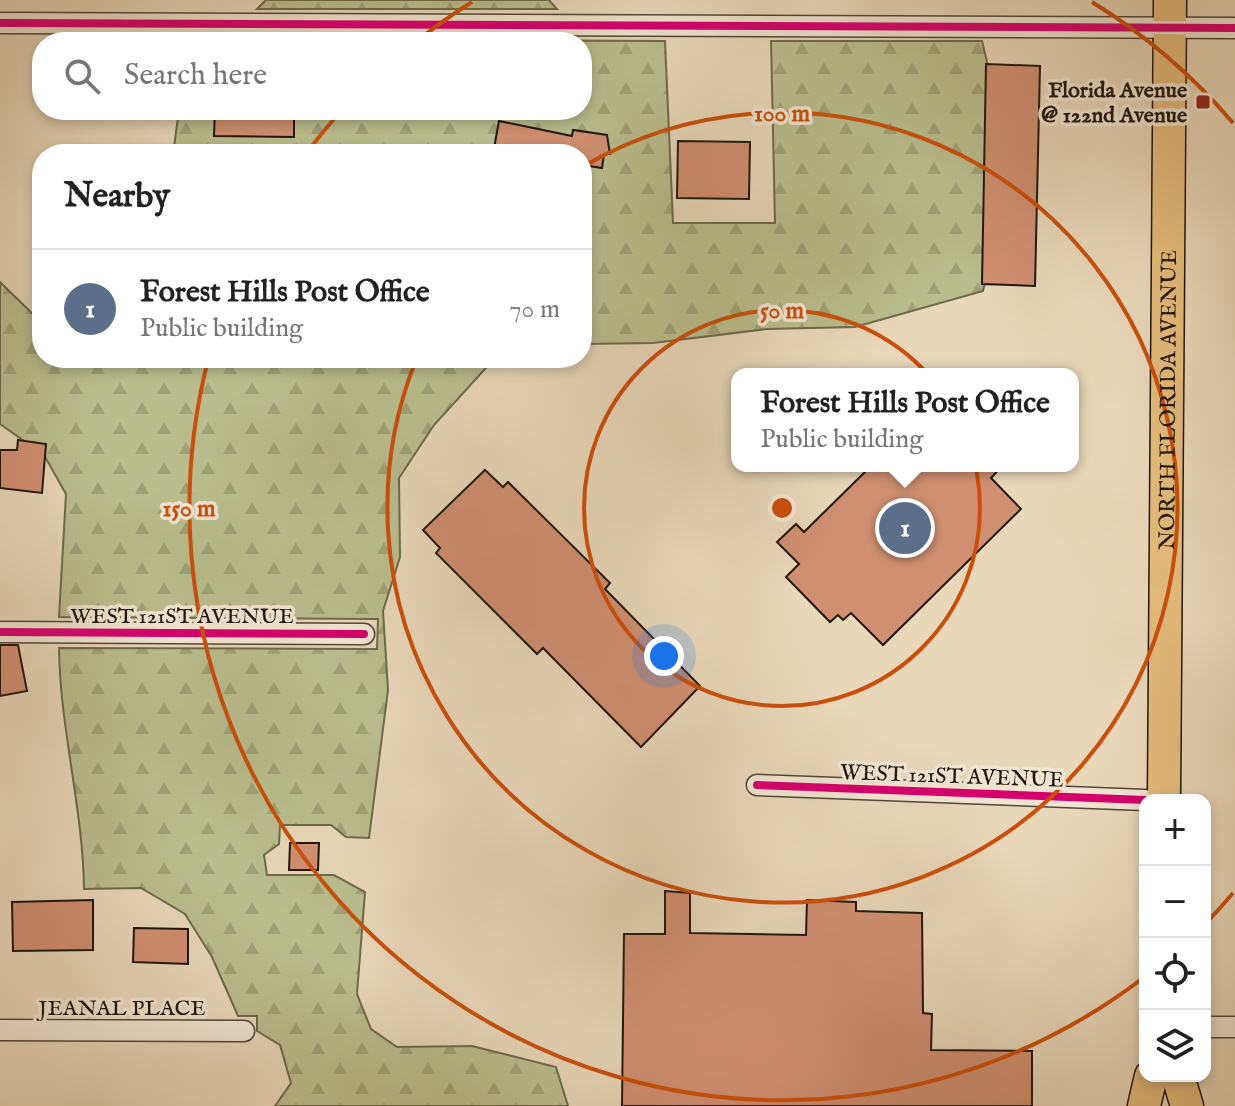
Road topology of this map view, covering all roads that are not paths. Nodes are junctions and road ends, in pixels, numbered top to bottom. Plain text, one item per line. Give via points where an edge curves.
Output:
1 (1170, 13) edge
2 (0, 23) edge
3 (1235, 28) edge
4 (0, 632) edge
5 (364, 634) dead end
6 (757, 785) dead end
7 (1164, 794) edge
8 (1139, 800) edge
9 (1211, 1027) edge
10 (1235, 1027) edge
11 (0, 1030) edge
12 (244, 1031) dead end
13 (1150, 1082) edge
14 (1180, 1082) edge
15 (1144, 1106) edge
16 (1187, 1106) edge

1 - 2 street
1 - 3 street
1 - 7 main road, NORTH FLORIDA AVENUE
4 - 5 street, WEST 121ST AVENUE
6 - 8 street, WEST 121ST AVENUE
9 - 10 street
11 - 12 street, JEANAL PLACE
13 - 15 main road
14 - 16 main road

